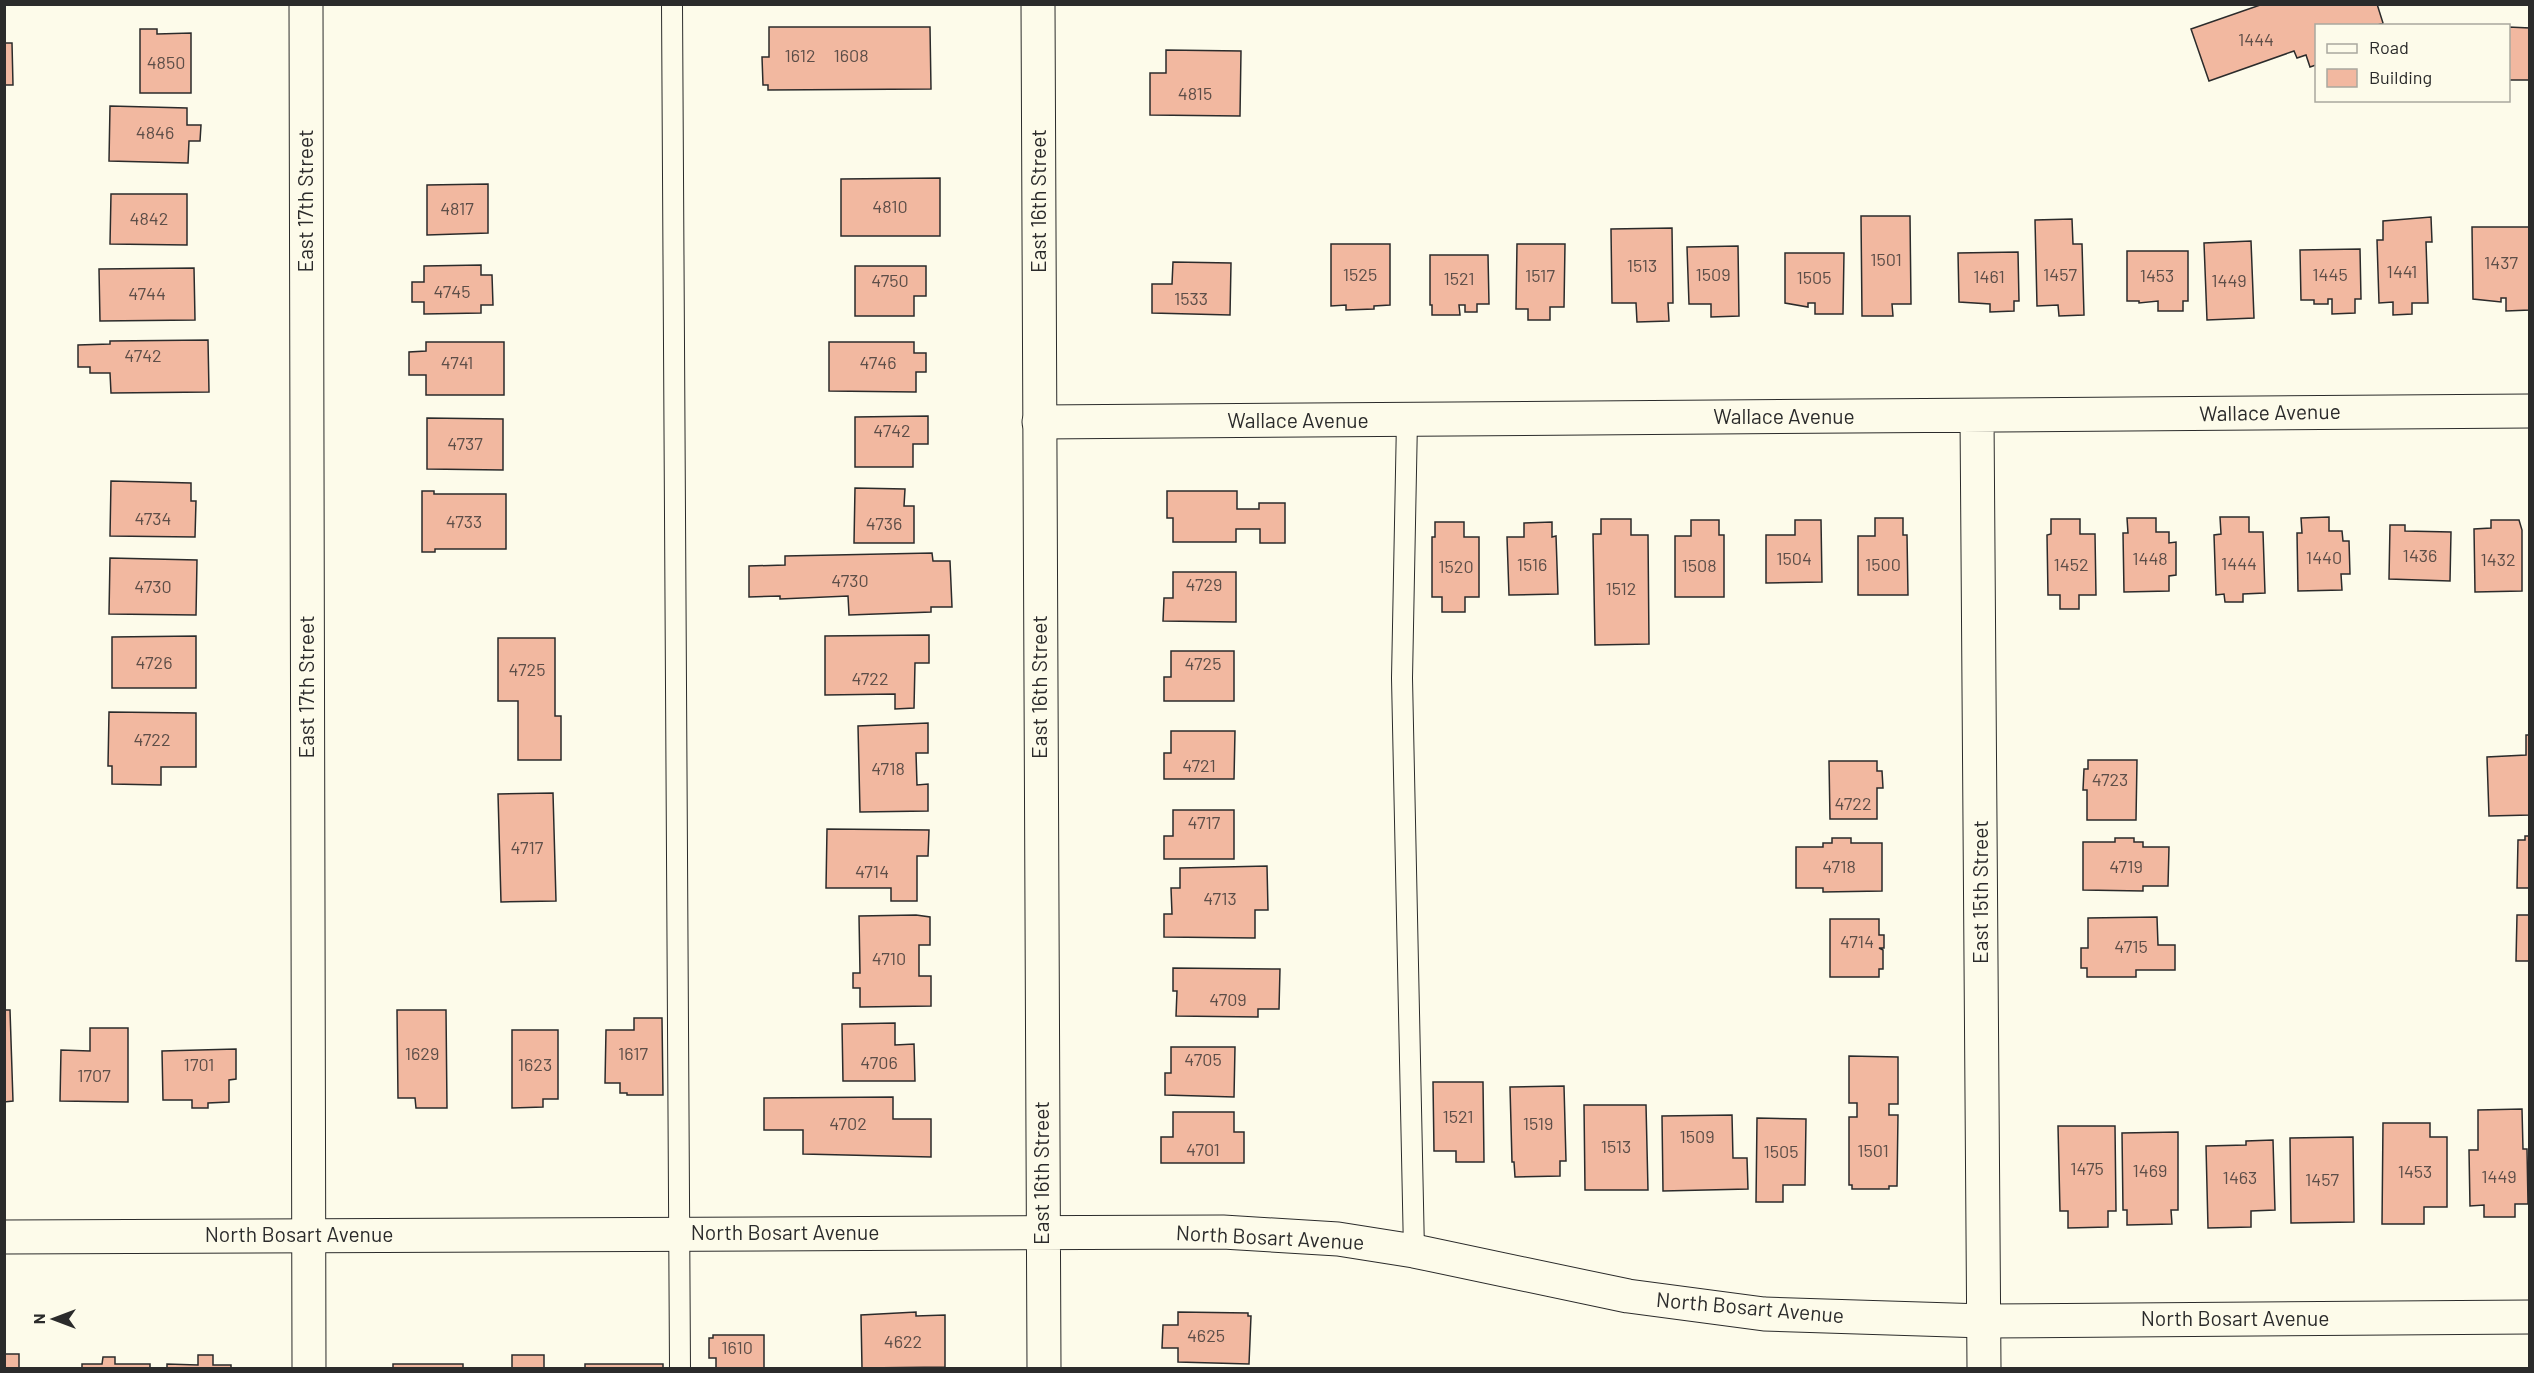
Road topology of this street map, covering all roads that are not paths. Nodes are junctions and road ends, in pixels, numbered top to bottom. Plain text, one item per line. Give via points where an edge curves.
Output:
1 (306, 4) edge
2 (672, 4) edge
3 (1038, 4) edge
4 (2529, 411) edge
5 (1977, 416) junction
6 (1407, 420) junction
7 (1039, 422) junction
8 (1042, 1232) junction
9 (678, 1233) junction
10 (308, 1235) junction
11 (4, 1237) edge
12 (1414, 1251) junction
13 (2529, 1317) edge
14 (1984, 1321) junction
15 (309, 1368) edge
16 (680, 1368) edge
17 (1044, 1368) edge
18 (1984, 1368) edge

1 - 10 street, East 17th Street
2 - 9 lane
3 - 7 street, East 16th Street
4 - 5 street, Wallace Avenue
5 - 6 street, Wallace Avenue
5 - 14 street, East 15th Street
6 - 7 street, Wallace Avenue
6 - 12 lane via 1402,678
7 - 8 street, East 16th Street
8 - 9 street, North Bosart Avenue
8 - 12 street, North Bosart Avenue via 1287,1235
8 - 17 street, East 16th Street
9 - 10 street, North Bosart Avenue
9 - 16 lane
10 - 11 street, North Bosart Avenue
10 - 15 street, East 17th Street
12 - 14 street, North Bosart Avenue via 1628,1296 1724,1310
13 - 14 street, North Bosart Avenue
14 - 18 street, East 15th Street

